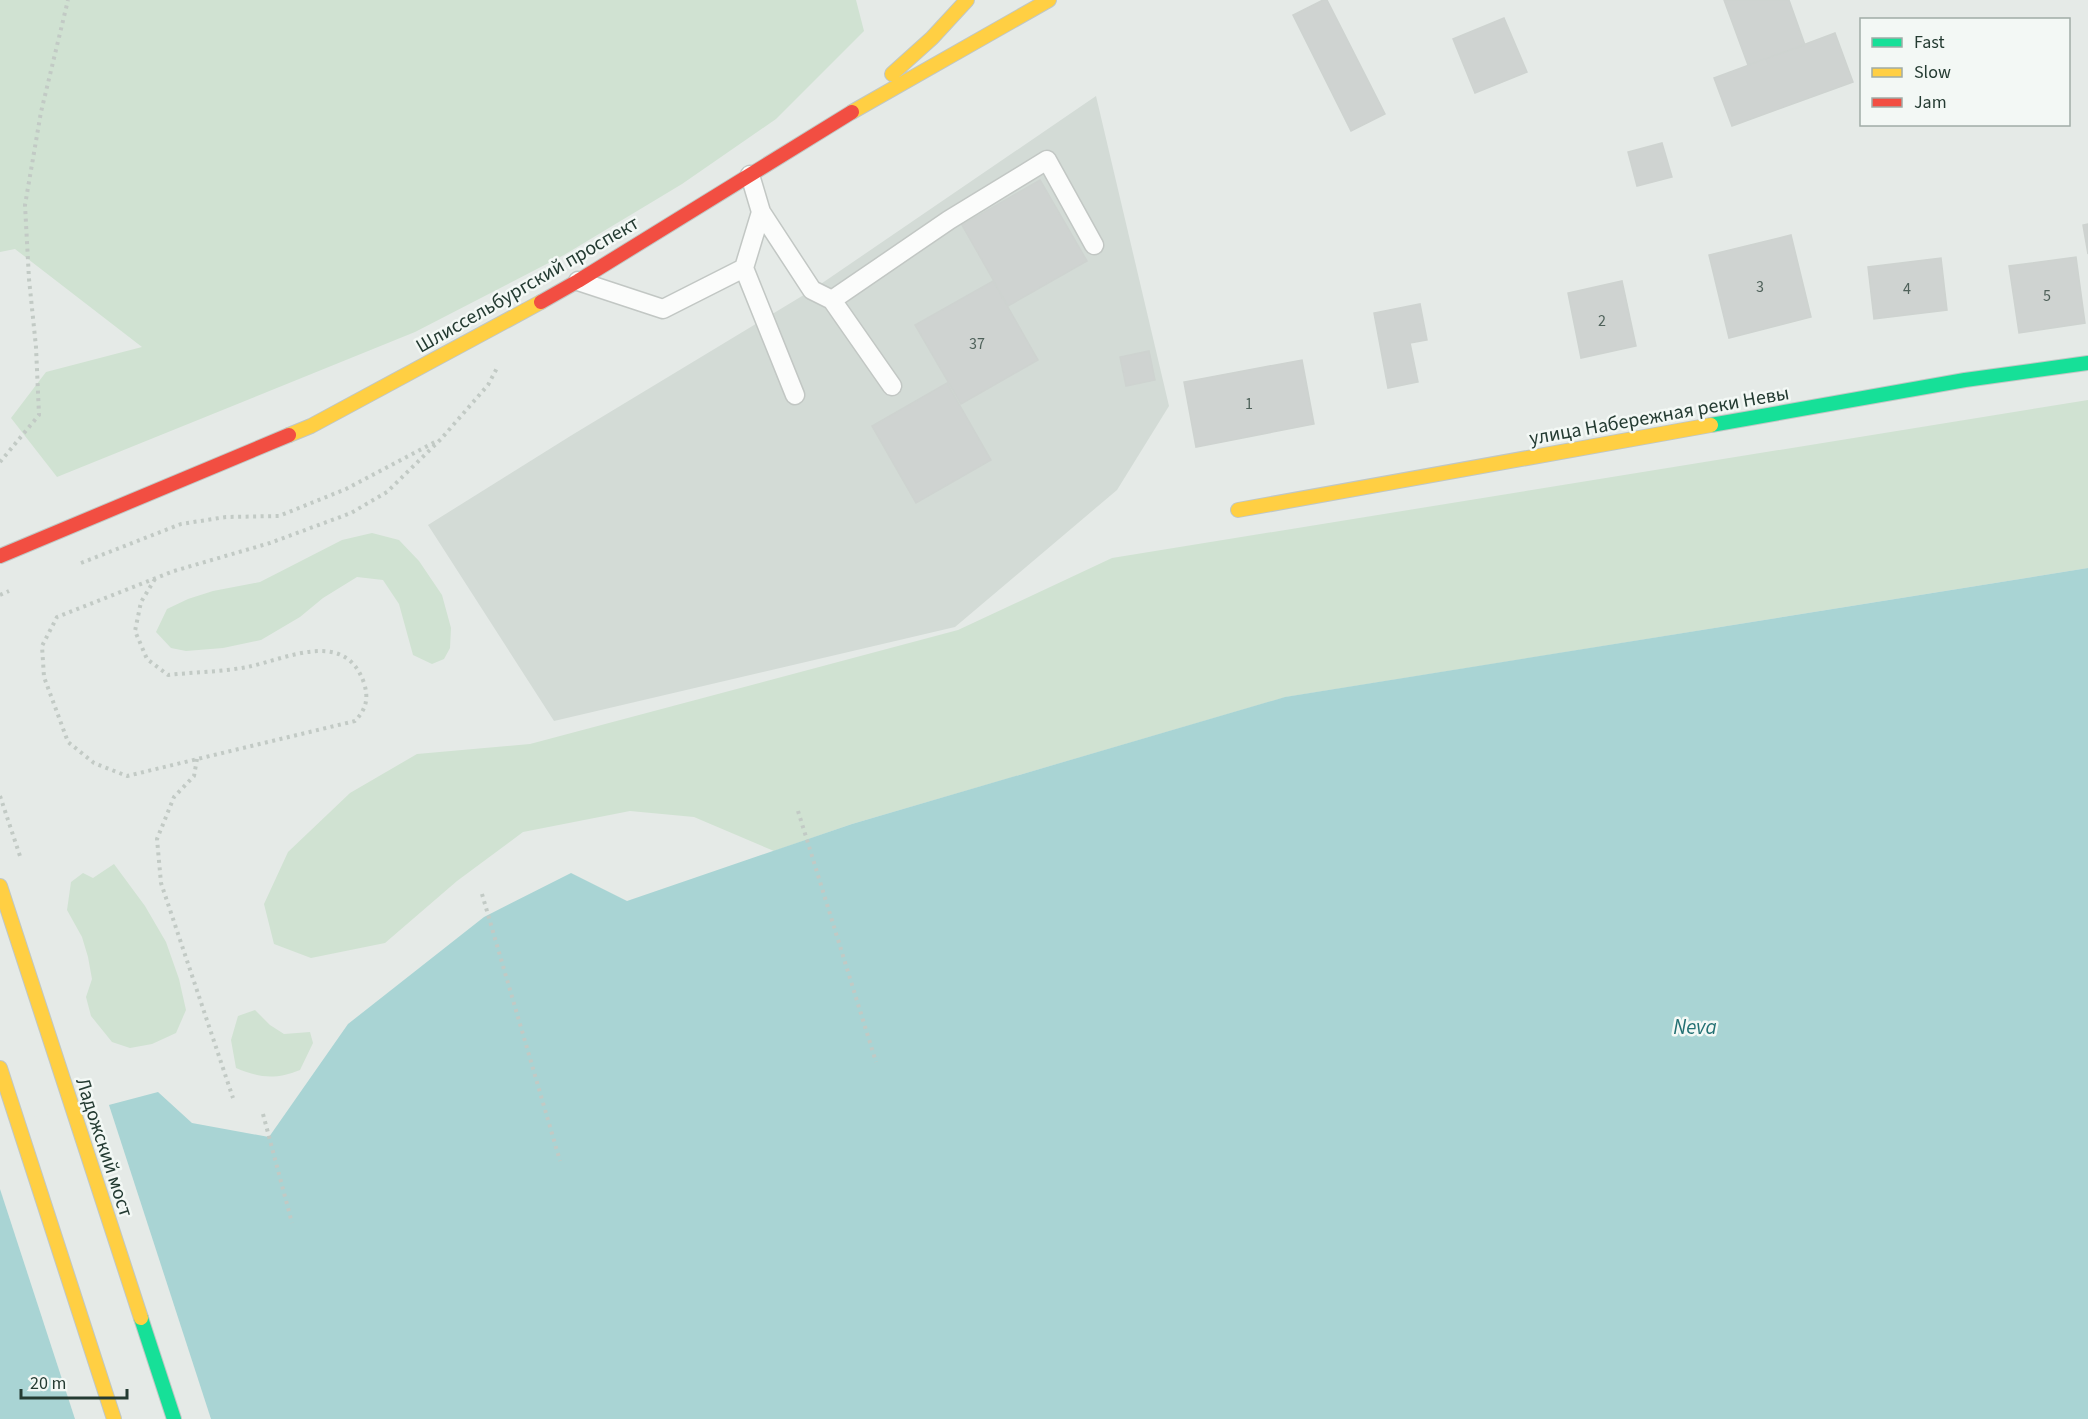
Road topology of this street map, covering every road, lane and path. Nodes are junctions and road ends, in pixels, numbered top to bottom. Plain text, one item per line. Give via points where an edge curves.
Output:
1 (68, 0) edge
2 (967, 0) edge
3 (1049, 0) edge
4 (828, 126) junction
5 (750, 175) junction
6 (761, 212) junction
7 (1094, 245) dead end
8 (744, 268) junction
9 (578, 281) junction
10 (832, 300) junction
11 (503, 357) dead end
12 (2088, 363) edge
13 (892, 386) dead end
14 (795, 395) dead end
15 (441, 439) junction
16 (0, 462) edge
17 (1238, 510) dead end
18 (0, 556) edge
19 (75, 565) dead end
20 (155, 579) junction
21 (11, 590) dead end
22 (0, 595) edge
23 (197, 759) junction
24 (798, 811) dead end
25 (0, 886) edge
26 (482, 894) dead end
27 (876, 1062) dead end
28 (0, 1068) edge
29 (233, 1098) dead end
30 (263, 1114) dead end
31 (560, 1161) dead end
32 (292, 1223) dead end
33 (114, 1419) edge
34 (174, 1419) edge

1 - 16 path via 40,112 25,205 39,415
2 - 4 main road via 932,38
3 - 4 main road, Шлиссельбургский проспект
4 - 5 main road, Шлиссельбургский проспект
5 - 6 lane
5 - 9 main road, Шлиссельбургский проспект
6 - 8 lane
6 - 10 lane via 812,290
7 - 10 lane via 1047,160 949,220
8 - 9 lane via 663,309
8 - 14 lane
9 - 18 main road, Шлиссельбургский проспект via 311,426
10 - 13 lane
11 - 15 path via 488,385
12 - 17 main road, улица Набережная реки Невы via 1965,380
15 - 19 path via 346,489 279,516 226,517 180,524
15 - 20 path via 387,492 351,513
20 - 23 path via 57,617 42,646 45,677 68,742 94,763 127,776
20 - 23 path via 141,602 135,631 147,659 168,675 245,667 317,649 345,656 360,671 367,692 364,711 355,721
21 - 22 path
23 - 29 path via 194,776 174,797 157,839 161,883
24 - 27 path
25 - 34 main road, Ладожский мост
26 - 31 path
28 - 33 main road
30 - 32 path

